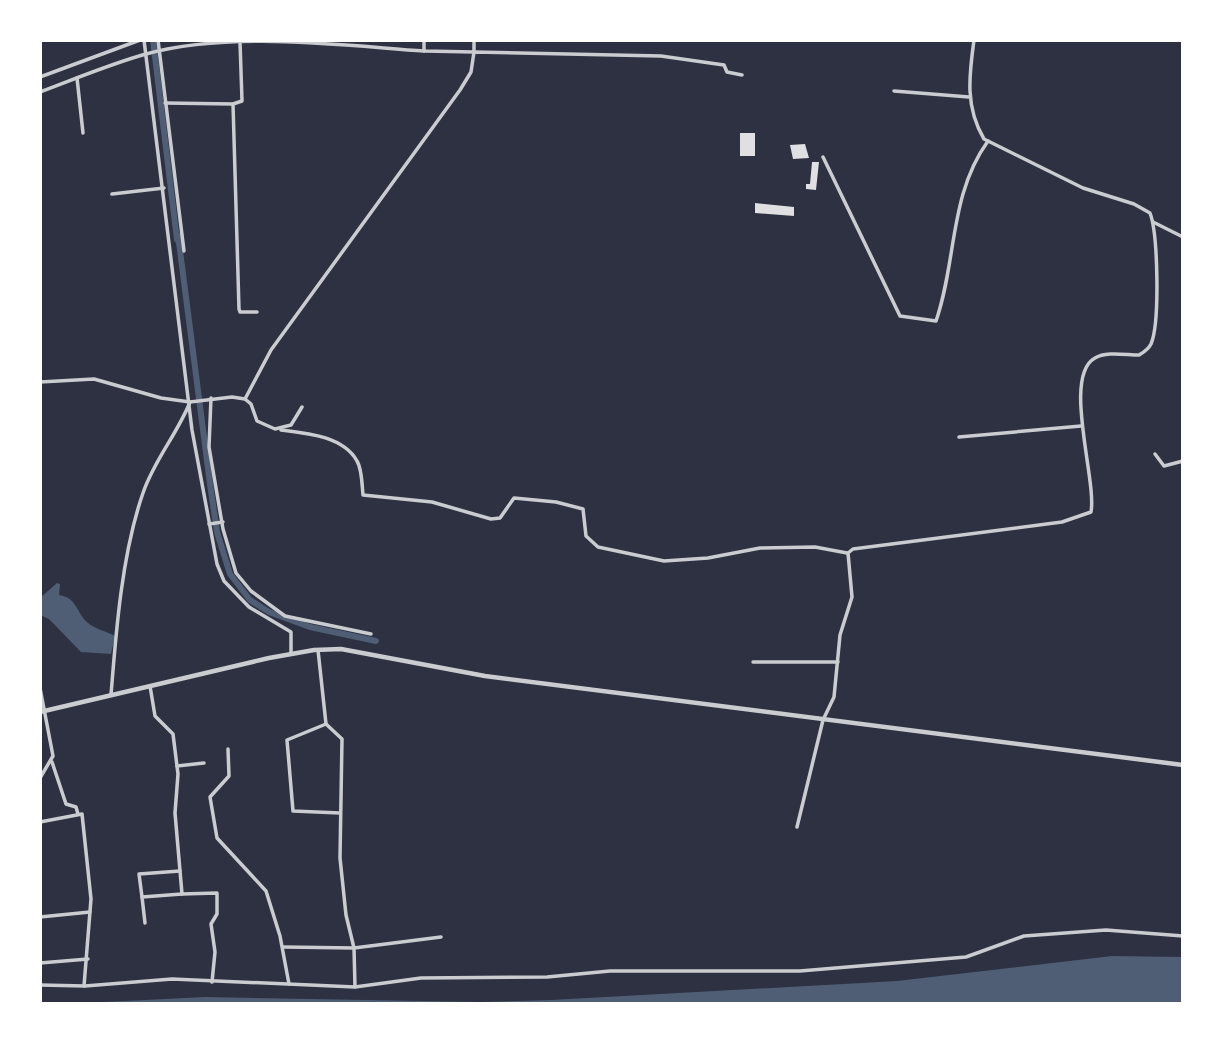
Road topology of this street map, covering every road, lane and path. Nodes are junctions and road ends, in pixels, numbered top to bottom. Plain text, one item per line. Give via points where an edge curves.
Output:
1 (142, 40) edge
2 (158, 40) edge
3 (424, 40) edge
4 (474, 40) edge
5 (975, 40) edge
6 (240, 42) junction
7 (160, 51) junction
8 (424, 51) junction
9 (474, 52) junction
10 (146, 54) junction
11 (742, 75) dead end
12 (40, 77) edge
13 (78, 78) junction
14 (894, 91) dead end
15 (40, 92) edge
16 (970, 97) junction
17 (165, 103) junction
18 (233, 104) junction
19 (83, 133) dead end
20 (988, 141) junction
21 (823, 157) dead end
22 (164, 188) junction
23 (112, 194) dead end
24 (1153, 222) junction
25 (1183, 237) edge
26 (184, 251) dead end
27 (257, 312) dead end
28 (40, 382) edge
29 (209, 398) junction
30 (245, 399) junction
31 (192, 401) junction
32 (302, 407) dead end
33 (1081, 426) junction
34 (281, 430) junction
35 (959, 437) dead end
36 (1155, 454) dead end
37 (1183, 461) edge
38 (222, 522) junction
39 (212, 524) junction
40 (848, 553) junction
41 (371, 634) dead end
42 (318, 650) junction
43 (291, 654) junction
44 (753, 662) dead end
45 (838, 662) junction
46 (150, 686) junction
47 (40, 688) edge
48 (111, 695) junction
49 (43, 711) edge
50 (823, 720) junction
51 (326, 724) junction
52 (228, 749) dead end
53 (51, 760) junction
54 (204, 763) dead end
55 (1183, 765) edge
56 (177, 766) junction
57 (40, 778) edge
58 (340, 813) junction
59 (78, 814) junction
60 (40, 822) edge
61 (797, 827) dead end
62 (180, 871) junction
63 (181, 894) junction
64 (142, 897) junction
65 (90, 912) junction
66 (40, 917) edge
67 (145, 923) dead end
68 (1183, 936) edge
69 (441, 937) dead end
70 (282, 947) junction
71 (354, 948) junction
72 (88, 959) junction
73 (40, 963) edge
74 (212, 982) junction
75 (289, 984) junction
76 (40, 985) edge
77 (84, 986) junction
78 (355, 987) junction

1 - 10 street
1 - 12 street
2 - 7 street
3 - 8 street
4 - 9 street
5 - 16 street
6 - 7 street
6 - 8 street
6 - 18 street via 242,100
7 - 10 street
7 - 17 street
8 - 9 street
9 - 11 street via 661,56 724,65 727,72
9 - 30 street via 471,72 460,90 271,350
10 - 13 street
10 - 22 street
13 - 15 street
13 - 19 street
14 - 16 street
16 - 20 street via 978,129
17 - 18 street
17 - 26 street
18 - 27 street via 239,309
20 - 21 street via 971,164 936,321 900,316
20 - 24 street via 1083,188 1134,204 1150,213
22 - 23 street
22 - 31 street
24 - 25 street
24 - 33 street via 1156,259 1151,344 1139,355 1093,359 1087,367 1081,400
28 - 31 street via 94,379 161,398
29 - 30 street
29 - 31 street
29 - 38 street via 209,447
30 - 34 street via 257,421
31 - 39 street
31 - 48 street via 165,444 135,519
32 - 34 street via 291,425
33 - 35 street
33 - 40 street via 1092,477 1091,512 1062,522
34 - 40 street via 336,442 358,461 363,495 432,502 491,519 500,518 514,498 556,502 583,509 586,536 598,547 629,554 664,561 760,548 815,547
36 - 37 street via 1164,466
38 - 39 street
38 - 41 street via 236,573 268,606 285,616
39 - 43 street via 224,581 256,613 291,632
40 - 45 street via 852,597 840,635
42 - 43 street
42 - 50 street via 341,649 485,676
42 - 51 street
43 - 46 street
44 - 45 street
45 - 50 street via 834,697
46 - 48 street
46 - 56 street via 155,716 173,734
47 - 49 street
48 - 49 street
49 - 53 street
50 - 55 street
50 - 61 street
51 - 58 street via 342,739
51 - 58 street via 287,740 293,811
52 - 70 street via 229,776 210,797 213,829 266,891
53 - 57 street
53 - 59 street via 65,804 76,807
54 - 56 street
56 - 62 street
58 - 71 street via 344,904
59 - 60 street
59 - 65 street via 82,814
62 - 63 street
62 - 64 street via 139,874
63 - 64 street
63 - 74 street via 217,893 217,914 211,924 215,952
64 - 67 street
65 - 66 street
65 - 72 street
68 - 78 street via 1106,930 1024,936 966,957 852,968 421,978
69 - 71 street
70 - 71 street
70 - 75 street
71 - 78 street
72 - 73 street
72 - 77 street
74 - 75 street
74 - 77 street via 172,979
75 - 78 street
76 - 77 street

